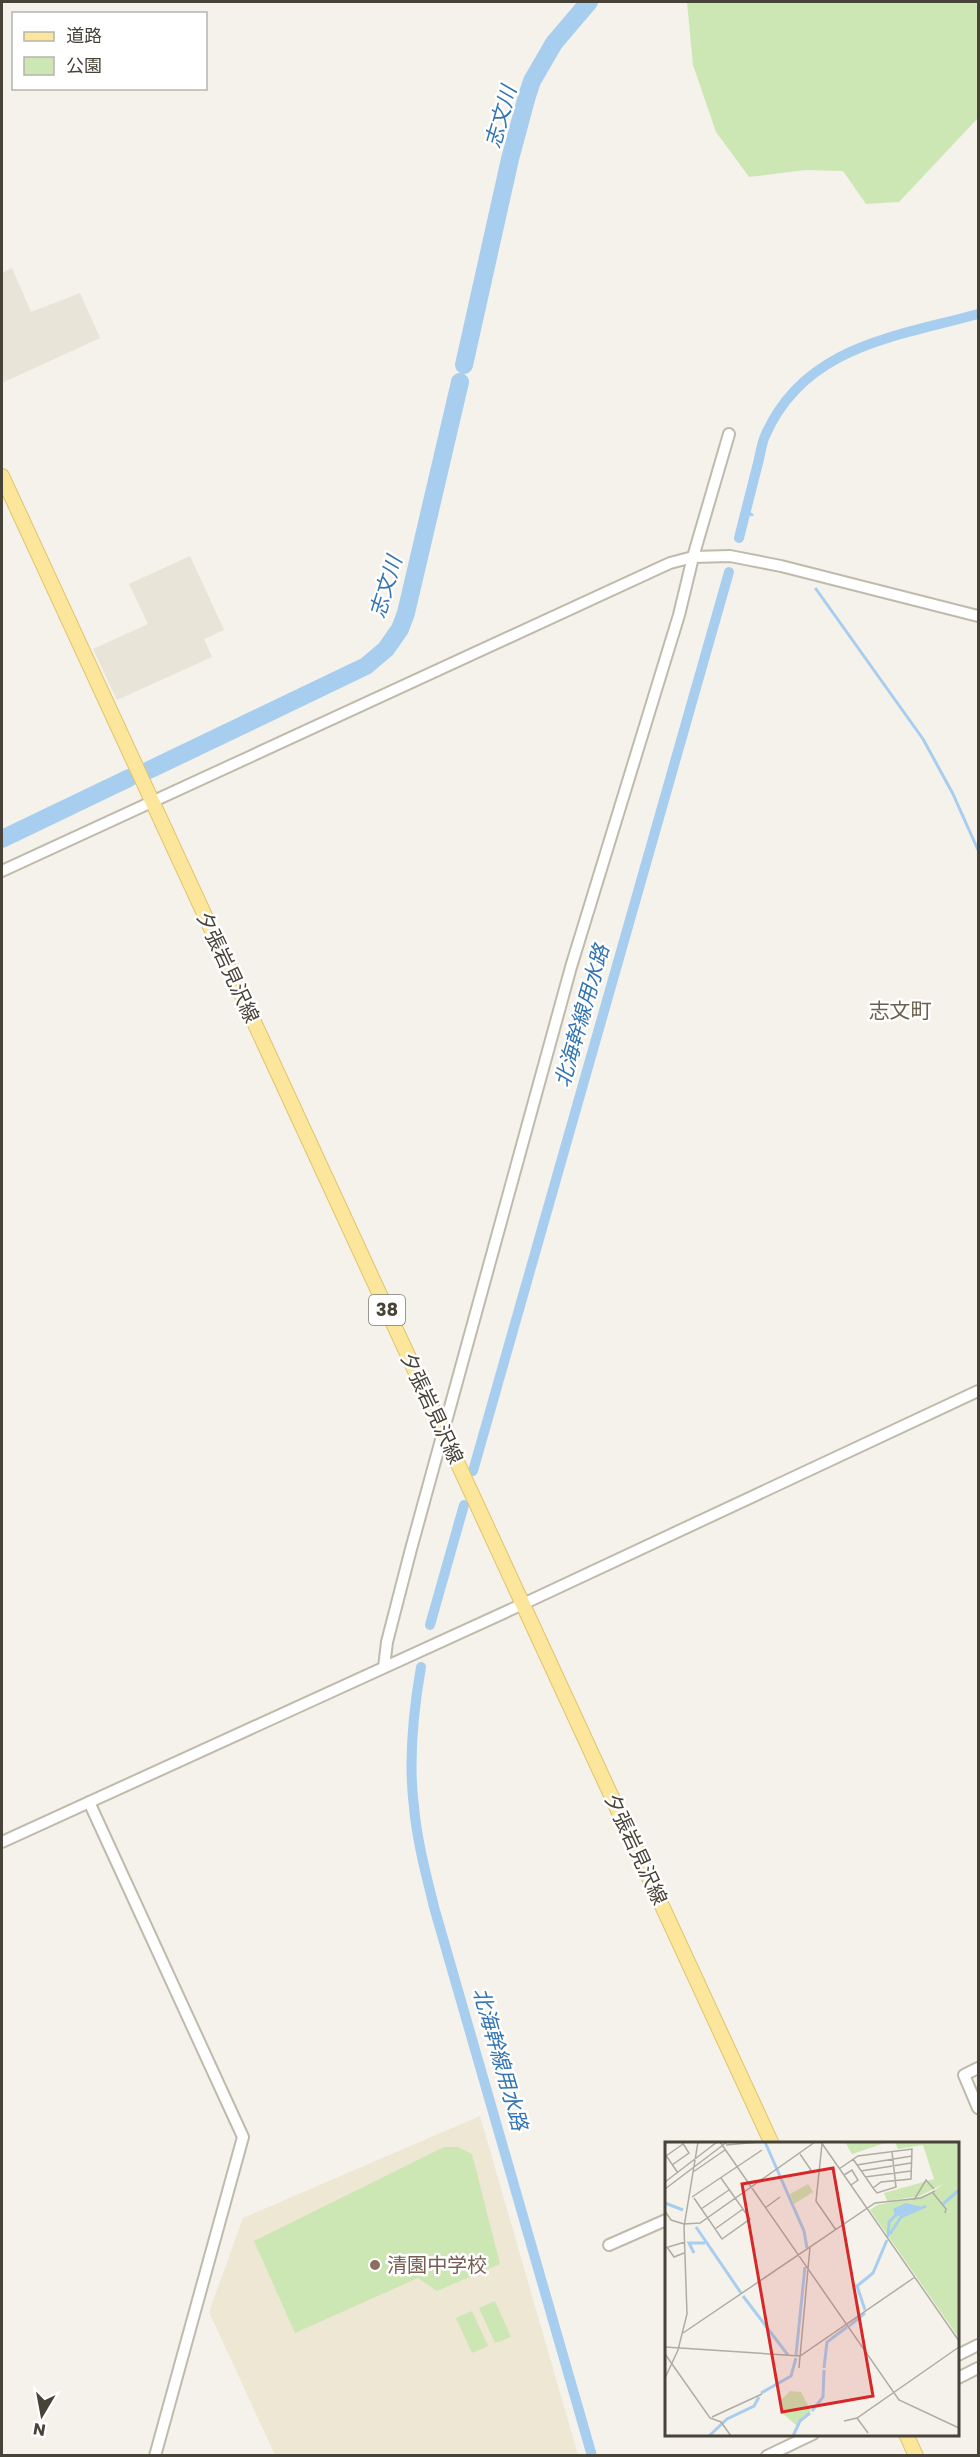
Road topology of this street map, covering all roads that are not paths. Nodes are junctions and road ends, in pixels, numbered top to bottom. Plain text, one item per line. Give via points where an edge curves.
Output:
1 (729, 434) dead end
2 (2, 476) edge
3 (693, 557) junction
4 (978, 616) edge
5 (152, 801) junction
6 (2, 871) edge
7 (978, 1391) edge
8 (444, 1434) junction
9 (523, 1604) junction
10 (384, 1666) junction
11 (89, 1802) junction
12 (2, 1842) edge
13 (978, 2068) edge
14 (978, 2108) edge
15 (771, 2142) edge
16 (665, 2220) edge
17 (609, 2245) dead end
18 (978, 2345) edge
19 (959, 2354) edge
20 (978, 2368) edge
21 (959, 2377) edge
22 (809, 2436) edge
23 (907, 2436) edge
24 (155, 2456) edge
25 (767, 2456) edge
26 (916, 2456) edge

1 - 3 street
2 - 5 main road, 夕張岩見沢線 / 38
3 - 4 street via 730,556 781,566
3 - 5 street via 640,576
3 - 8 street via 679,615 571,967
5 - 6 street
5 - 8 main road, 夕張岩見沢線 / 38
7 - 9 street
8 - 9 main road, 夕張岩見沢線 / 38
8 - 10 street via 387,1642
9 - 10 street
9 - 15 main road, 夕張岩見沢線 / 38
10 - 11 street
11 - 12 street
11 - 24 street via 243,2137
13 - 14 street via 964,2075
16 - 17 street
18 - 19 street
20 - 21 street
22 - 25 street
23 - 26 main road

